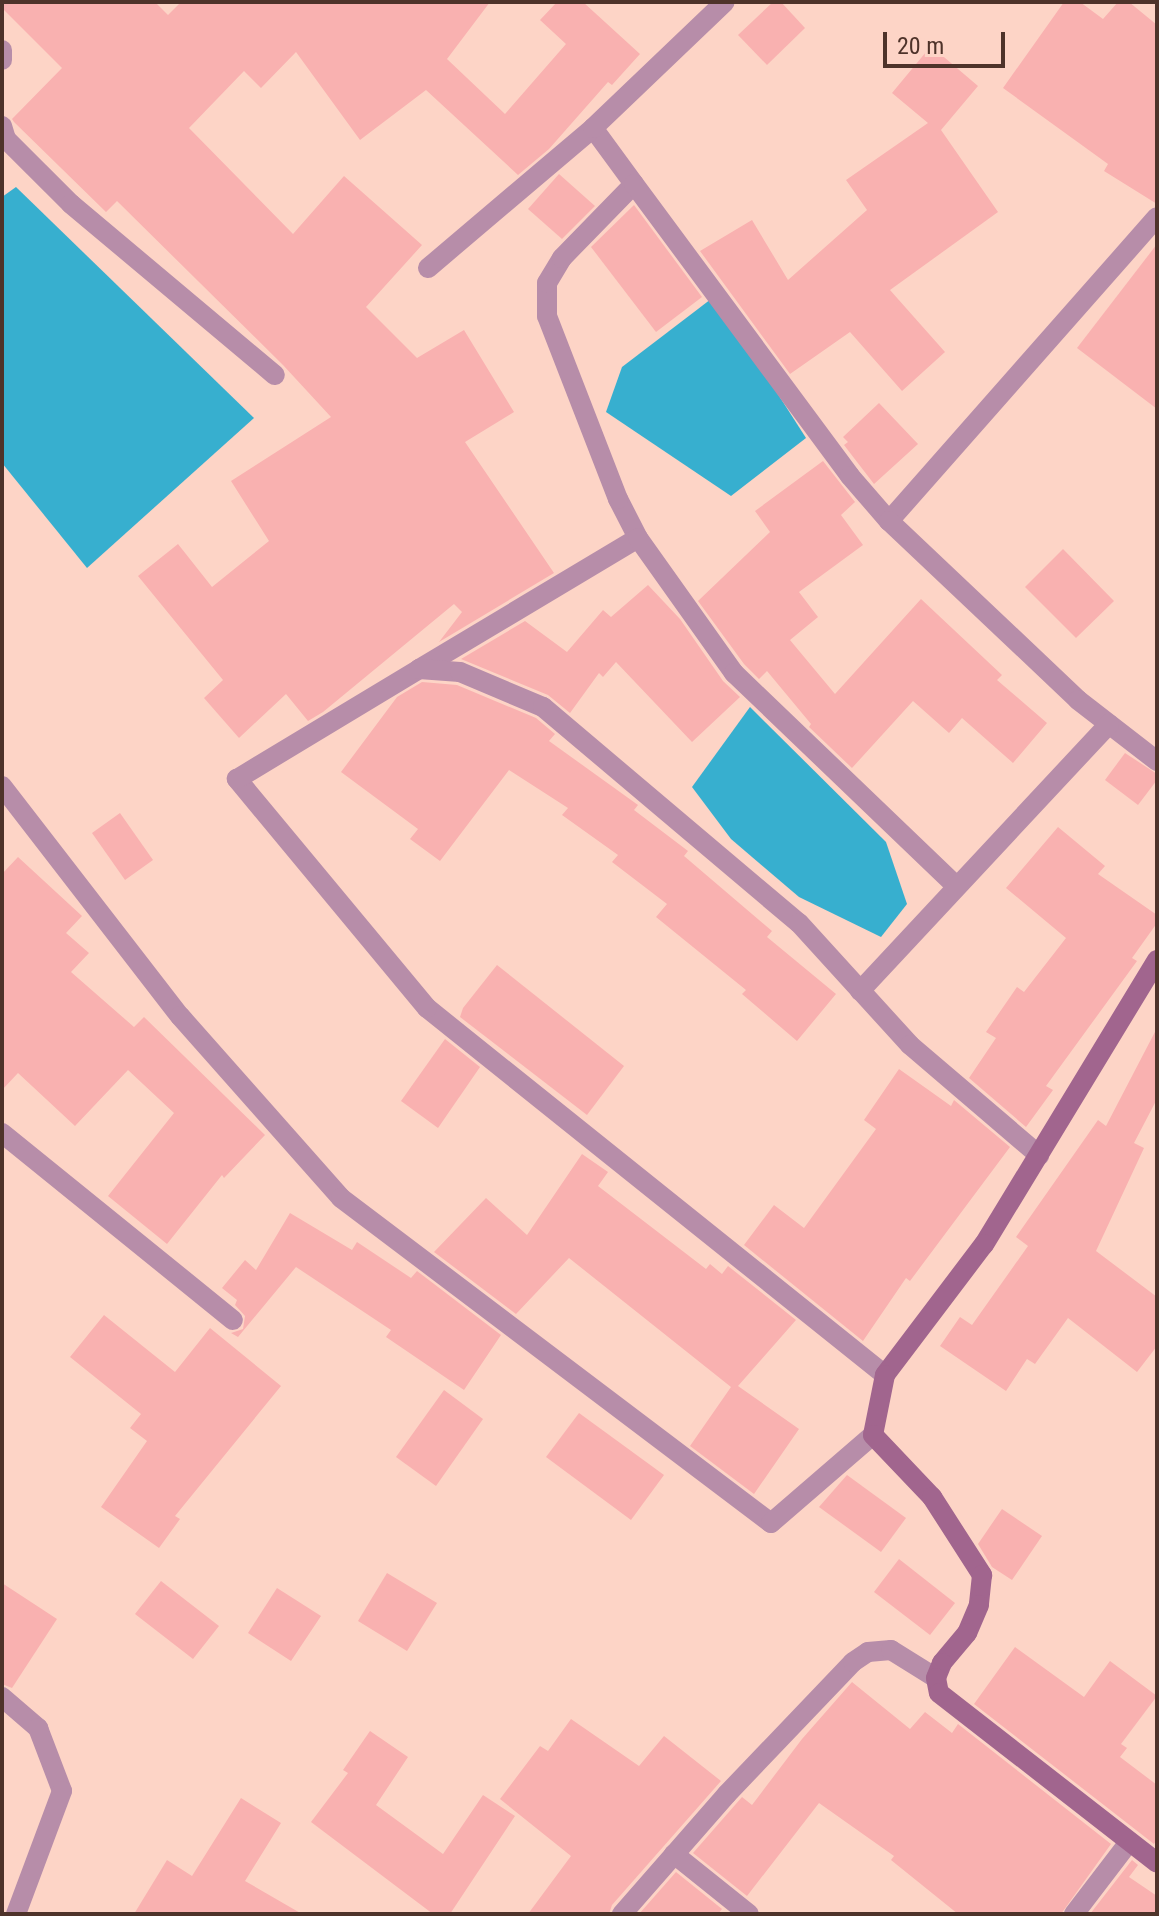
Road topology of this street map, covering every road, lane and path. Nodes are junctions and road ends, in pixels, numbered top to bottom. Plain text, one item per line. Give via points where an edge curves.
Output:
1 (725, 2) edge
2 (2, 50) edge
3 (2, 60) edge
4 (2, 126) edge
5 (593, 128) junction
6 (634, 184) junction
7 (1157, 217) edge
8 (428, 268) dead end
9 (275, 375) dead end
10 (889, 521) junction
11 (638, 538) junction
12 (419, 669) junction
13 (1109, 724) junction
14 (1157, 761) edge
15 (2, 786) edge
16 (955, 885) junction
17 (1157, 960) edge
18 (860, 991) junction
19 (2, 1133) edge
20 (1039, 1155) junction
21 (233, 1320) dead end
22 (885, 1375) junction
23 (873, 1435) junction
24 (936, 1678) junction
25 (2, 1697) edge
26 (1129, 1842) junction
27 (674, 1854) junction
28 (1155, 1857) edge
29 (16, 1914) edge
30 (622, 1914) edge
31 (749, 1914) edge
32 (1074, 1914) edge

1 - 5 street
2 - 3 street
4 - 9 street via 6,139 71,204
5 - 6 street
5 - 8 street
6 - 10 street via 815,430
6 - 11 street via 562,258 547,283 547,316
7 - 10 street
10 - 13 street
11 - 12 street
11 - 16 street via 734,673
12 - 18 street via 460,672 543,707 799,923
12 - 22 street via 237,779 427,1008
13 - 14 street
13 - 16 street
15 - 23 street via 180,1016 341,1198 771,1523
16 - 18 street
17 - 20 street
18 - 20 street via 910,1045
19 - 21 street
20 - 22 street via 984,1244
22 - 23 street
23 - 24 street via 932,1497 982,1575 979,1605 967,1633
24 - 26 street via 939,1693 958,1710
24 - 27 street via 891,1650 868,1652 853,1662
25 - 29 street via 38,1728 62,1791
26 - 28 street
26 - 32 street
27 - 30 street
27 - 31 street

